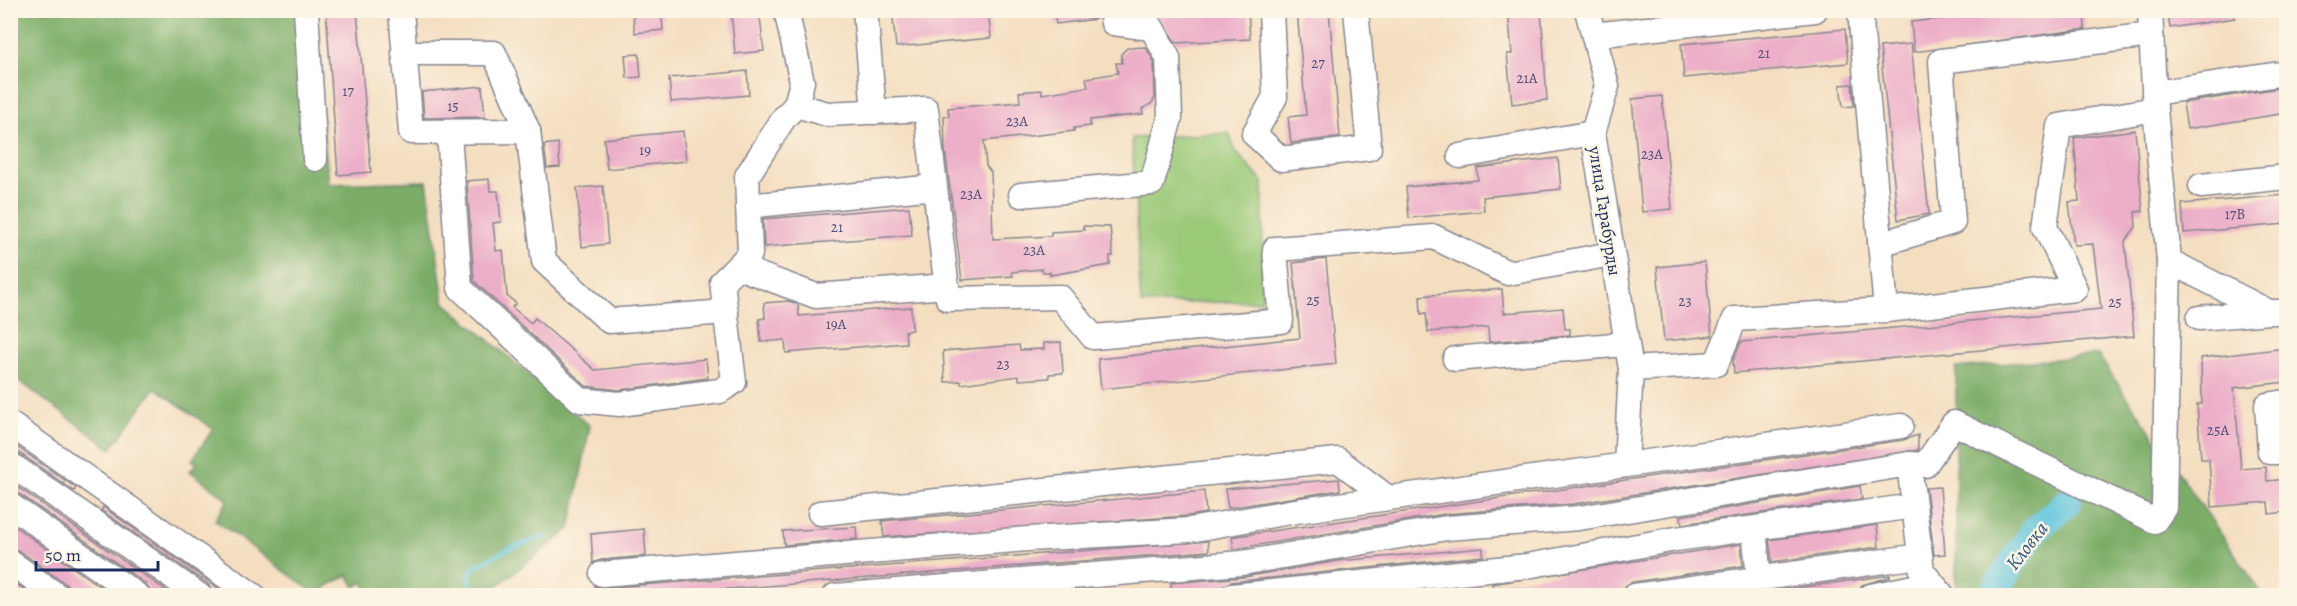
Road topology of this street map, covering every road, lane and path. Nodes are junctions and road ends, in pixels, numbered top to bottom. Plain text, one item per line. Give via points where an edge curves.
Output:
1 (306, 10) edge
2 (401, 10) edge
3 (786, 10) edge
4 (865, 10) edge
5 (1111, 10) edge
6 (1271, 10) edge
7 (1356, 10) edge
8 (1587, 10) edge
9 (1815, 10) edge
10 (1860, 10) edge
11 (2150, 10) edge
12 (1682, 18) edge
13 (1594, 35) junction
14 (2151, 35) junction
15 (404, 52) junction
16 (2286, 73) edge
17 (2155, 101) junction
18 (796, 105) junction
19 (874, 112) junction
20 (528, 131) junction
21 (449, 133) junction
22 (1593, 134) junction
23 (1460, 156) dead end
24 (315, 159) dead end
25 (2286, 177) edge
26 (2201, 186) dead end
27 (935, 187) junction
28 (1021, 195) dead end
29 (748, 206) junction
30 (1880, 244) junction
31 (1612, 254) junction
32 (2169, 261) junction
33 (738, 267) junction
34 (947, 286) junction
35 (1886, 310) junction
36 (726, 312) junction
37 (2277, 312) edge
38 (2199, 318) dead end
39 (1626, 344) junction
40 (1455, 359) dead end
41 (1631, 369) junction
42 (2286, 402) edge
43 (10, 424) edge
44 (1901, 426) dead end
45 (2286, 452) edge
46 (10, 464) edge
47 (1909, 464) junction
48 (1626, 465) junction
49 (1388, 498) junction
50 (10, 505) edge
51 (1914, 506) junction
52 (820, 513) dead end
53 (1754, 528) junction
54 (1920, 556) junction
55 (10, 562) edge
56 (602, 574) dead end
57 (1759, 578) junction
58 (1936, 587) edge
59 (58, 596) edge
60 (138, 596) edge
61 (200, 596) edge
62 (254, 596) edge
63 (835, 596) edge
64 (1232, 596) edge
65 (1635, 596) edge
66 (1871, 596) edge

1 - 24 street
2 - 15 street
3 - 18 street via 802,82
4 - 19 street
5 - 28 street via 1113,23 1152,28 1168,58 1170,118 1152,183
6 - 7 street via 1275,98 1254,134 1281,159 1369,148
8 - 13 street, улица Гарабурды
9 - 12 street
10 - 30 street
11 - 14 street
12 - 13 street
13 - 22 street, улица Гарабурды via 1607,86
14 - 17 street
14 - 30 street via 1941,62 1953,222
15 - 20 street via 494,53
15 - 21 street via 411,132
16 - 17 street
17 - 32 street
17 - 35 street via 2059,126 2045,226 2075,289
18 - 19 street via 827,114
18 - 29 street via 747,176
19 - 27 street via 926,109
20 - 21 street
20 - 36 street via 544,261 609,321
21 - 36 street via 460,288 580,400 619,404 720,391 734,382
22 - 23 street
22 - 31 street, улица Гарабурды
25 - 26 street
27 - 29 street
27 - 34 street
29 - 33 street via 750,254
30 - 35 street
31 - 34 street via 1508,273 1434,237 1275,249 1281,321 1094,337 1060,297 948,298
31 - 39 street, улица Гарабурды
32 - 37 street
32 - 47 street via 2164,508 2155,522 1954,423 1925,465
33 - 34 street via 816,296
33 - 36 street via 722,282
35 - 41 street via 1735,319 1716,364
37 - 38 street
39 - 40 street
39 - 41 street, улица Гарабурды
41 - 48 street, улица Гарабурды
42 - 45 street via 2267,405 2270,452
43 - 62 street
44 - 48 street
46 - 61 street
47 - 51 street
47 - 63 street via 1579,518 1447,528 1242,563
48 - 49 street
49 - 52 street via 1338,460
49 - 56 street via 1190,530 1028,539
50 - 60 street
51 - 53 street
51 - 54 street
53 - 57 street
53 - 64 street via 1527,566
54 - 57 street
54 - 58 street via 1922,571
55 - 59 street
57 - 65 street
58 - 66 street

